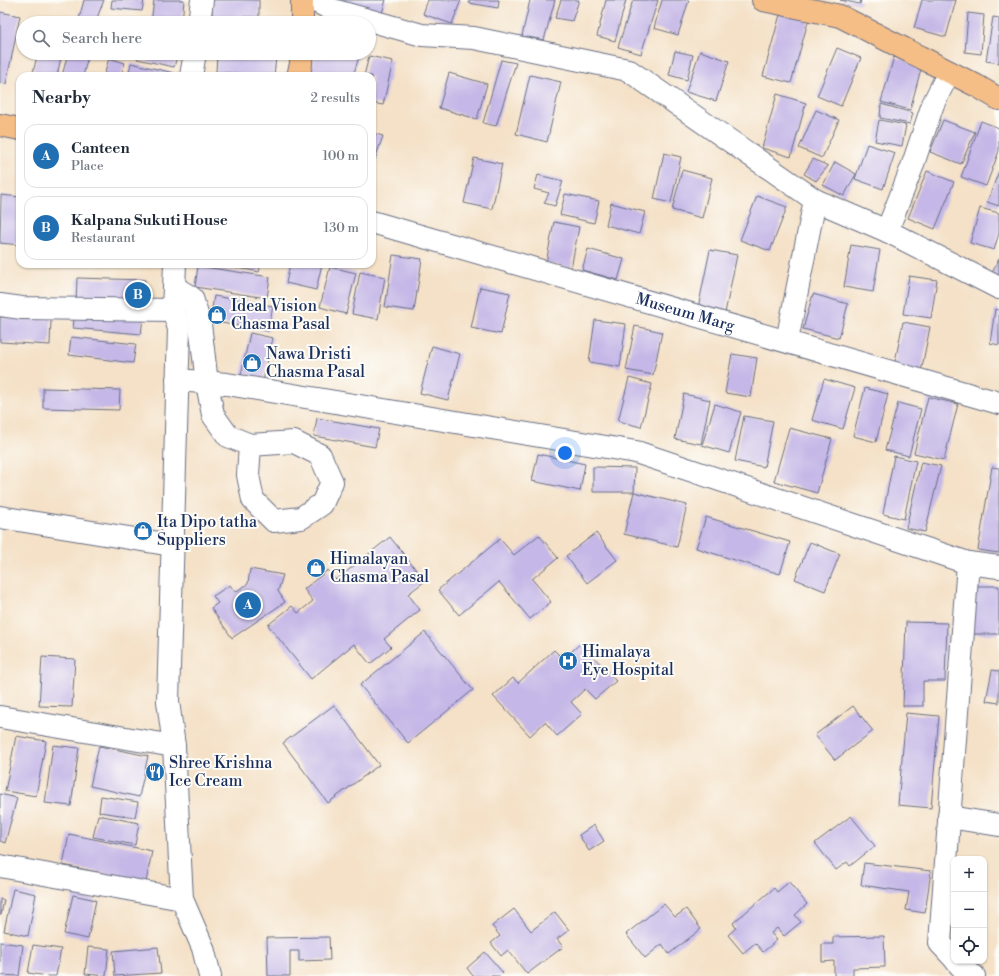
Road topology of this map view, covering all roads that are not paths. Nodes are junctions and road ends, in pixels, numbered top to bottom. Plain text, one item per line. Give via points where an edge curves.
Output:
1 (202, 0) edge
2 (302, 0) edge
3 (313, 0) edge
4 (763, 0) edge
5 (200, 16) edge
6 (302, 16) edge
7 (354, 16) edge
8 (376, 22) edge
9 (194, 60) edge
10 (301, 60) edge
11 (192, 72) edge
12 (299, 72) edge
13 (950, 72) junction
14 (999, 99) edge
15 (0, 125) edge
16 (16, 128) edge
17 (815, 200) junction
18 (376, 223) edge
19 (888, 231) junction
20 (175, 268) edge
21 (174, 287) junction
22 (999, 288) edge
23 (0, 305) edge
24 (173, 310) junction
25 (787, 341) junction
26 (177, 380) junction
27 (207, 383) junction
28 (999, 403) edge
29 (250, 445) dead end
30 (0, 517) edge
31 (172, 545) junction
32 (968, 563) junction
33 (999, 567) edge
34 (0, 717) edge
35 (174, 746) junction
36 (949, 816) junction
37 (999, 825) edge
38 (0, 866) edge
39 (182, 899) junction
40 (951, 955) edge
41 (959, 964) edge
42 (210, 976) edge
43 (974, 976) edge

1 - 5 street
2 - 6 main road
3 - 7 street via 333,10
4 - 13 main road via 840,16
8 - 17 street via 422,35 474,38 628,70
9 - 11 street
10 - 12 main road
13 - 14 main road
13 - 19 street via 932,104
15 - 16 main road
17 - 19 street
17 - 25 street
18 - 25 street, Museum Marg
19 - 22 street
20 - 21 street
21 - 24 street
21 - 27 street via 192,298 200,324
23 - 24 street via 22,308
24 - 26 street via 179,330
25 - 28 street, Museum Marg
26 - 27 street
26 - 31 street
27 - 29 street via 213,415 228,436
27 - 32 street via 636,452
30 - 31 street
31 - 35 street via 168,701
32 - 33 street
32 - 36 street
34 - 35 street
35 - 39 street
36 - 37 street
36 - 40 street via 940,943
38 - 39 street
39 - 42 street via 203,948
41 - 43 street

